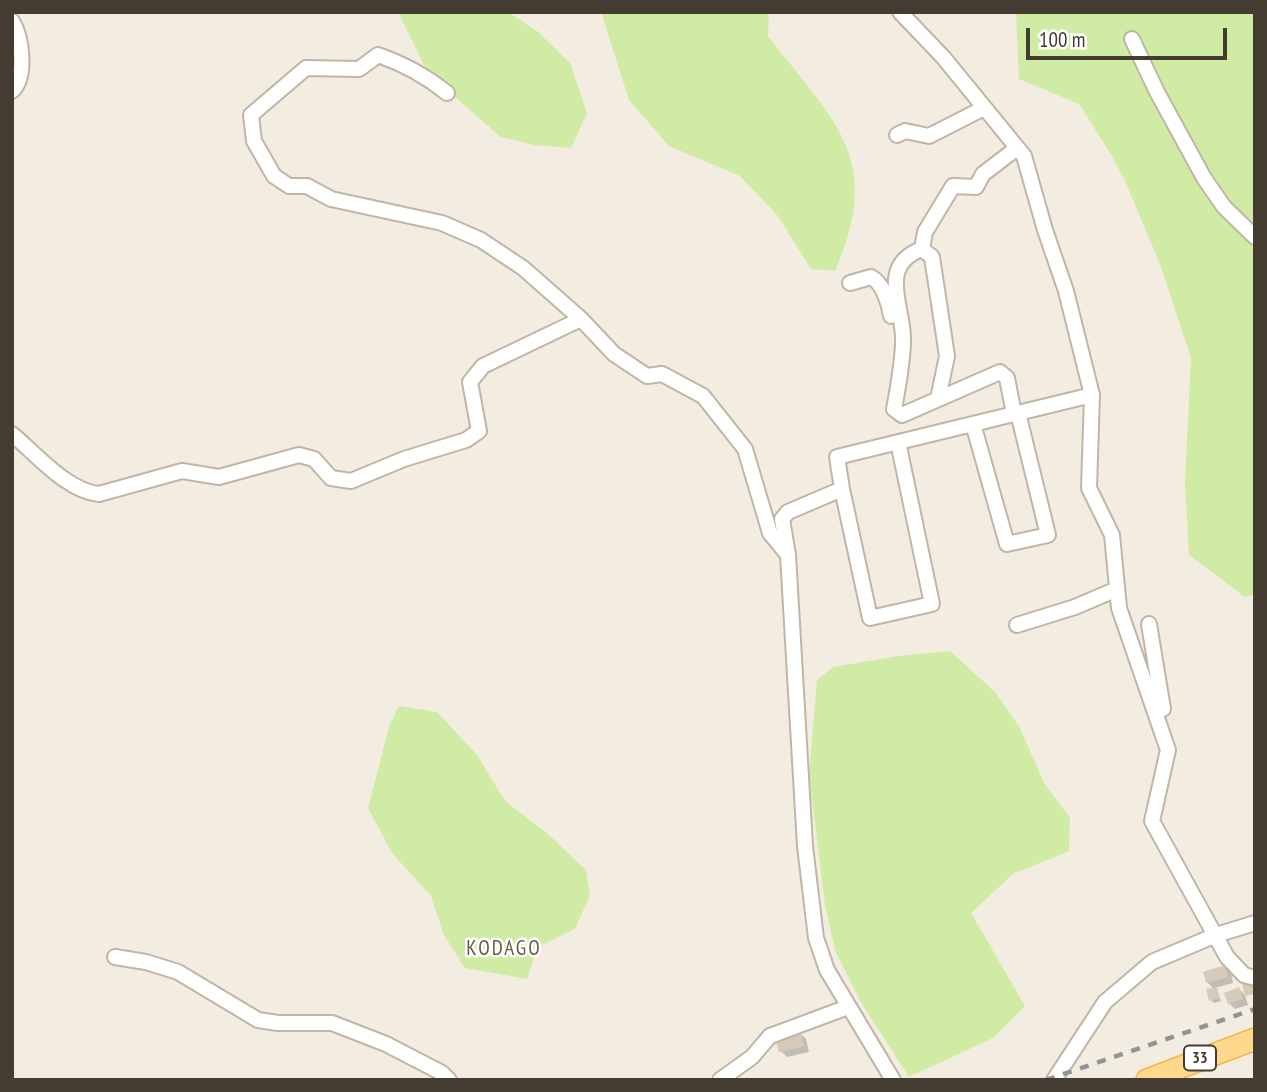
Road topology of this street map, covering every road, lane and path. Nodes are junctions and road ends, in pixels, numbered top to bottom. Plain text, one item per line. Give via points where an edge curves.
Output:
1 (900, 12) edge
2 (12, 21) edge
3 (1132, 39) dead end
4 (12, 91) edge
5 (447, 93) dead end
6 (984, 108) junction
7 (897, 135) dead end
8 (1017, 148) junction
9 (1255, 237) edge
10 (922, 249) junction
11 (850, 283) dead end
12 (581, 318) junction
13 (903, 348) junction
14 (1092, 395) junction
15 (938, 399) junction
16 (1016, 413) junction
17 (973, 424) junction
18 (12, 435) edge
19 (898, 442) junction
20 (842, 489) junction
21 (788, 555) junction
22 (1117, 589) junction
23 (1149, 624) dead end
24 (1017, 625) dead end
25 (1155, 712) junction
26 (1255, 923) edge
27 (1216, 935) junction
28 (115, 957) dead end
29 (1255, 978) edge
30 (848, 1007) junction
31 (1255, 1039) edge
32 (449, 1080) edge
33 (720, 1080) edge
34 (893, 1080) edge
35 (1054, 1080) edge
36 (1147, 1080) edge

1 - 6 street
2 - 4 street via 22,53 17,86
3 - 9 street via 1204,178 1224,207
5 - 12 street via 400,62 379,55 359,69 306,68 251,115 254,141 274,176 289,186 307,186 331,199 442,223 481,240 523,268
6 - 7 street via 929,136 905,131
6 - 8 street
8 - 10 street via 983,174 976,187 953,186 925,232
8 - 14 street via 1024,156 1066,291
10 - 13 street via 909,254 895,282
10 - 15 street via 932,257 946,339
11 - 13 street via 870,276 876,279
12 - 18 street via 482,366 470,382 479,431 466,440 351,481 331,478 314,459 299,455 219,477 182,471 88,493 74,487
12 - 21 street via 614,355 634,368 647,376 662,374 703,396 745,449 769,533
13 - 15 street via 894,409 902,415
14 - 16 street
14 - 22 street via 1089,488 1112,536
15 - 16 street via 1000,372 1007,378
16 - 17 street
16 - 17 street via 1048,535 1007,544
17 - 19 street
19 - 20 street via 837,457
19 - 20 street via 932,604 870,618
20 - 21 street via 788,512 782,519
21 - 30 street via 805,846 816,938
22 - 24 street
22 - 25 street via 1119,608
23 - 25 street via 1163,709
25 - 27 street via 1168,750 1152,821
26 - 27 street
27 - 29 street via 1227,957 1244,975
27 - 35 street via 1152,962 1105,1002
28 - 32 street via 178,972 258,1020 332,1023 386,1044
30 - 33 street via 770,1036 752,1057
30 - 34 street
31 - 36 main road, 33

